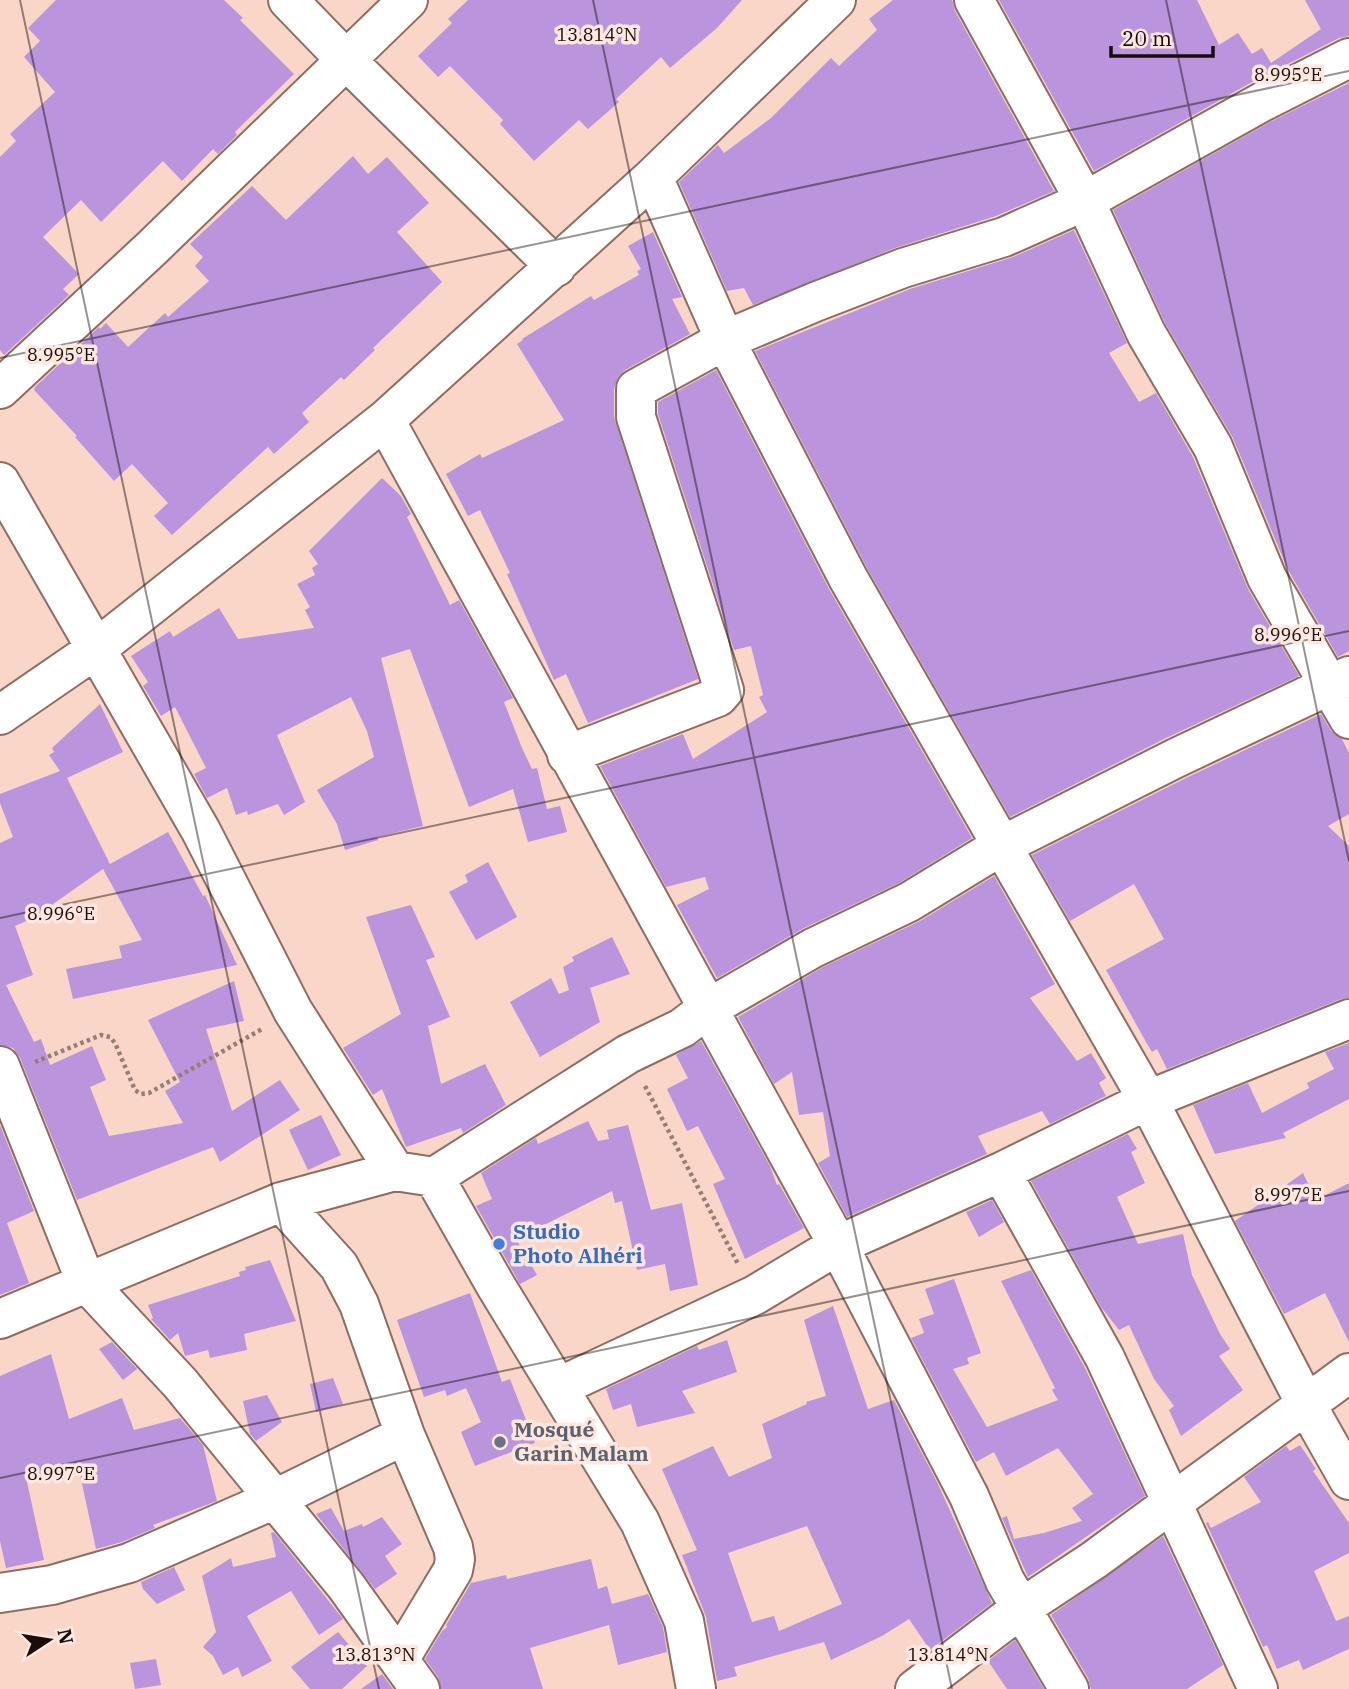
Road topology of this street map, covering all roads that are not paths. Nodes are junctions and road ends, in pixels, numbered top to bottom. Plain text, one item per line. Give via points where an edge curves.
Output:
1 (288, 0) edge
2 (408, 0) edge
3 (836, 0) edge
4 (974, 0) edge
5 (1349, 58) edge
6 (346, 60) junction
7 (653, 177) junction
8 (1085, 201) junction
9 (556, 267) junction
10 (725, 340) junction
11 (0, 389) edge
12 (385, 420) junction
13 (0, 482) edge
14 (96, 649) junction
15 (1340, 681) edge
16 (0, 715) edge
17 (1349, 719) edge
18 (567, 755) junction
19 (1001, 846) junction
20 (707, 1009) junction
21 (1349, 1019) edge
22 (1, 1073) edge
23 (1148, 1100) junction
24 (394, 1171) junction
25 (1001, 1172) junction
26 (434, 1177) junction
27 (281, 1202) junction
28 (838, 1245) junction
29 (86, 1282) junction
30 (0, 1319) edge
31 (1349, 1373) edge
32 (559, 1387) junction
33 (1307, 1406) junction
34 (405, 1436) junction
35 (1349, 1480) edge
36 (275, 1499) junction
37 (1171, 1504) junction
38 (0, 1593) edge
39 (1020, 1609) junction
40 (410, 1675) edge
41 (696, 1689) edge
42 (915, 1689) edge
43 (1069, 1689) edge
44 (1258, 1689) edge

1 - 6 street
2 - 6 street
3 - 7 street
4 - 8 street
5 - 8 street
6 - 9 street
6 - 11 street
7 - 9 street
7 - 10 street
8 - 10 street
8 - 15 street via 1146,333 1213,447 1267,578
9 - 12 street
10 - 18 street via 636,389 635,401 636,417 724,690 718,697
10 - 19 street via 848,578
12 - 14 street
12 - 18 street
13 - 14 street
14 - 16 street
14 - 24 street via 201,831 293,1011
15 - 17 street
15 - 19 street
18 - 20 street
19 - 20 street via 909,902 813,948
19 - 23 street
20 - 26 street
20 - 28 street
21 - 23 street
22 - 29 street
23 - 25 street
23 - 33 street
24 - 26 street
24 - 27 street
25 - 28 street
25 - 37 street via 1105,1358
26 - 32 street
27 - 29 street
27 - 34 street via 339,1266 354,1294
28 - 32 street via 755,1294
28 - 39 street via 970,1496
29 - 30 street
29 - 36 street via 180,1383
31 - 33 street
32 - 41 street via 640,1521 684,1621
33 - 35 street
33 - 37 street
34 - 36 street
34 - 40 street via 455,1559
36 - 38 street via 129,1563 52,1585
36 - 40 street
37 - 39 street
37 - 44 street
39 - 42 street
39 - 43 street

